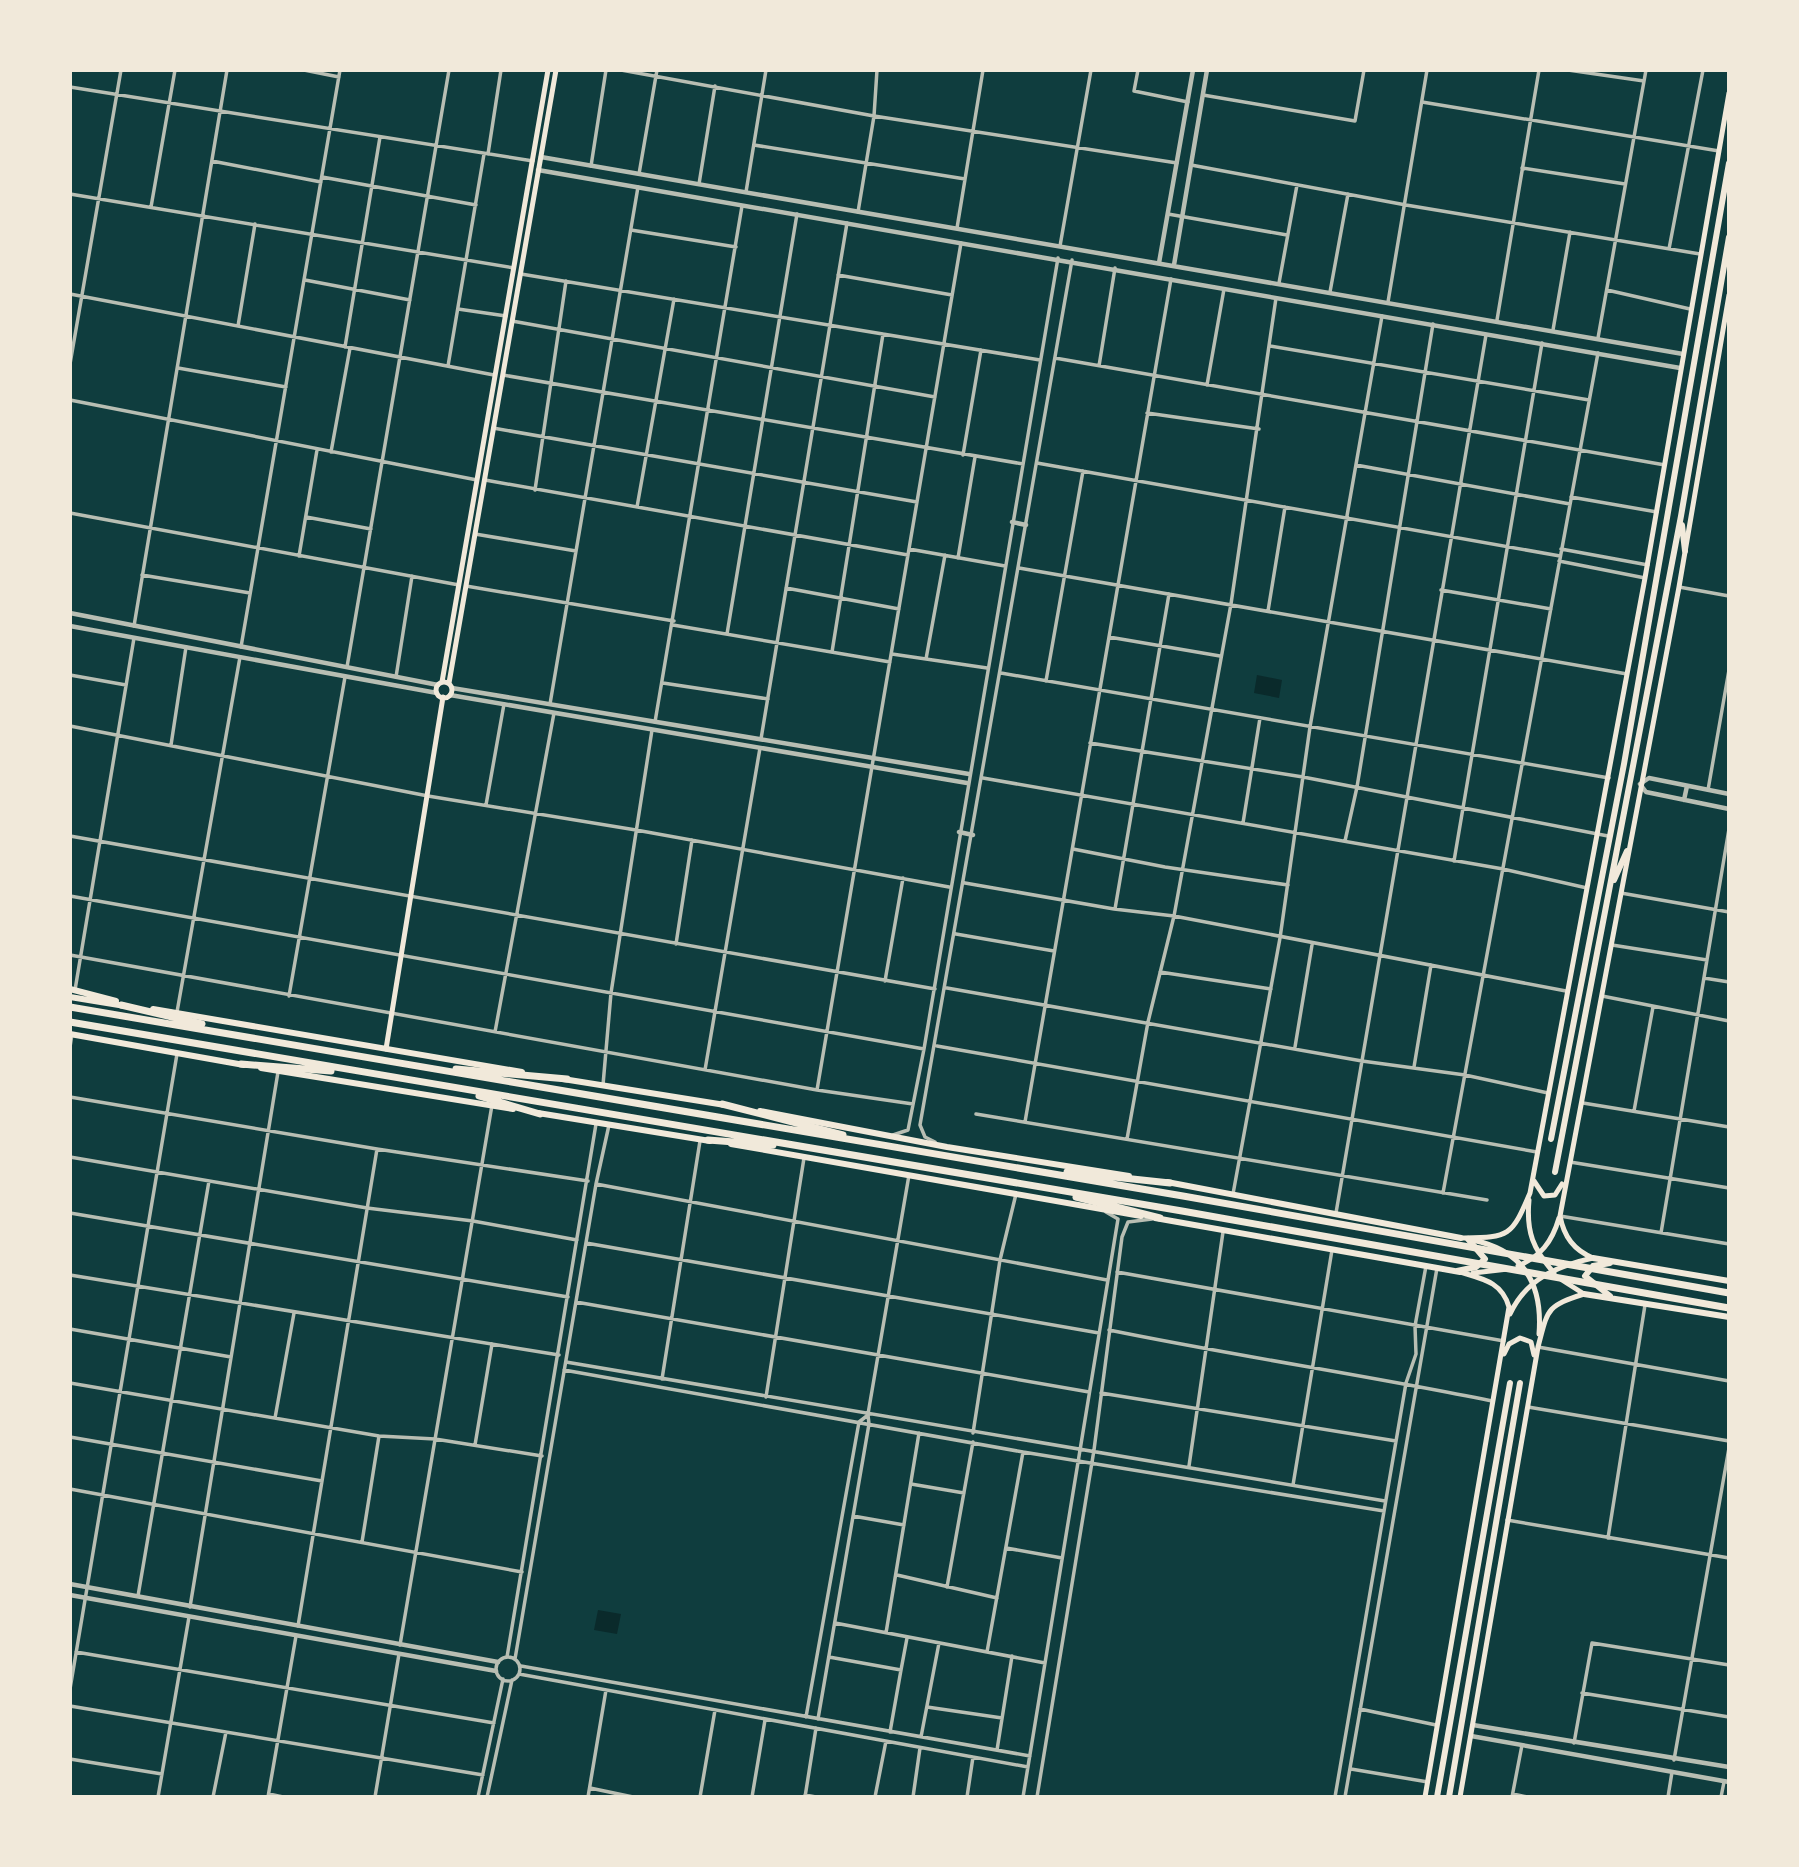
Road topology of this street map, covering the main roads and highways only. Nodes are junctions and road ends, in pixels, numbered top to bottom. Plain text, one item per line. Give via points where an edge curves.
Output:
1 (548, 70) edge
2 (556, 70) edge
3 (1729, 93) edge
4 (1729, 163) edge
5 (1729, 237) edge
6 (1729, 295) edge
7 (1727, 311) edge
8 (1681, 516) junction
9 (1685, 551) junction
10 (462, 586) junction
11 (445, 685) junction
12 (447, 696) junction
13 (1628, 851) junction
14 (1609, 892) junction
15 (72, 990) edge
16 (70, 997) edge
17 (121, 1006) junction
18 (70, 1007) edge
19 (142, 1008) junction
20 (70, 1022) edge
21 (71, 1034) edge
22 (271, 1040) junction
23 (386, 1049) junction
24 (241, 1064) junction
25 (410, 1066) junction
26 (372, 1073) junction
27 (567, 1079) junction
28 (448, 1087) junction
29 (722, 1104) junction
30 (540, 1114) junction
31 (1551, 1139) dead end
32 (704, 1140) junction
33 (895, 1148) junction
34 (817, 1149) junction
35 (1535, 1161) junction
36 (1568, 1162) junction
37 (1002, 1166) junction
38 (1555, 1172) dead end
39 (1021, 1183) junction
40 (1170, 1183) junction
41 (1530, 1193) junction
42 (1560, 1216) junction
43 (1160, 1218) junction
44 (1464, 1239) junction
45 (1540, 1253) junction
46 (1593, 1258) junction
47 (1615, 1262) junction
48 (1521, 1265) junction
49 (1552, 1271) junction
50 (1457, 1272) junction
51 (1729, 1281) edge
52 (1532, 1283) junction
53 (1729, 1293) edge
54 (1584, 1294) junction
55 (1614, 1298) junction
56 (1729, 1308) edge
57 (1729, 1317) edge
58 (1504, 1341) junction
59 (1538, 1347) junction
60 (1510, 1383) dead end
61 (1520, 1383) dead end
62 (1497, 1384) junction
63 (1530, 1386) junction
64 (1425, 1797) edge
65 (1437, 1797) edge
66 (1449, 1797) edge
67 (1460, 1797) edge

1 - 10 main road
2 - 10 main road via 485,480
3 - 35 main road via 1648,565
4 - 31 main road
5 - 8 main road
6 - 7 main road
7 - 9 main road
8 - 9 main road
8 - 14 main road
9 - 13 main road
10 - 11 main road
11 - 12 main road
11 - 12 main road via 437,693
12 - 23 main road
13 - 14 main road
13 - 36 main road
14 - 38 main road
15 - 19 main road
16 - 17 main road
17 - 19 main road
17 - 22 highway
18 - 22 highway
19 - 23 main road
20 - 26 highway
21 - 24 main road
22 - 25 highway
23 - 27 main road
24 - 26 highway
24 - 30 main road
25 - 27 highway
25 - 33 highway
26 - 28 highway
27 - 29 main road
28 - 30 highway
28 - 34 highway
29 - 33 highway
29 - 40 main road
30 - 32 main road
32 - 34 highway
32 - 43 main road
33 - 37 highway
34 - 39 highway
35 - 36 main road via 1534,1185 1544,1196 1561,1188
35 - 41 main road
36 - 42 main road
37 - 40 highway
37 - 53 highway
39 - 43 highway
39 - 56 highway
40 - 44 main road
41 - 44 main road via 1516,1225 1503,1235
41 - 45 main road via 1527,1223
42 - 45 main road via 1555,1234
42 - 46 main road via 1570,1241
43 - 50 main road
44 - 48 main road via 1495,1245
44 - 50 main road via 1485,1259
45 - 48 main road
45 - 49 main road
46 - 47 main road
46 - 49 main road
47 - 51 main road
47 - 55 main road via 1593,1266 1585,1276
48 - 50 main road via 1485,1275
48 - 52 main road
49 - 52 main road
49 - 54 main road
50 - 58 main road via 1492,1281 1507,1298
52 - 58 main road via 1510,1313
52 - 59 main road via 1541,1307
54 - 55 main road
54 - 59 main road via 1556,1303
55 - 57 main road
58 - 62 main road
59 - 63 main road
60 - 65 main road
61 - 66 main road
62 - 63 main road via 1507,1348 1520,1338 1534,1347
62 - 64 main road
63 - 67 main road

